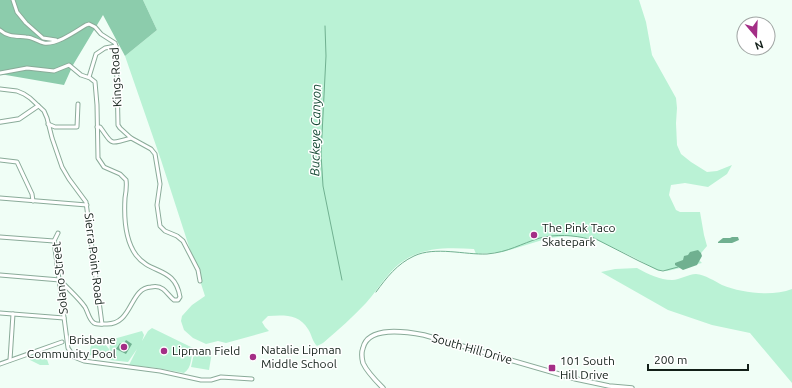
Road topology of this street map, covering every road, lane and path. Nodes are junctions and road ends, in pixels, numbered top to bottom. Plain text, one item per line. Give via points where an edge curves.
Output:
1 (13, 0) edge
2 (0, 30) edge
3 (60, 40) junction
4 (116, 46) junction
5 (0, 73) edge
6 (89, 77) junction
7 (0, 88) edge
8 (78, 104) dead end
9 (38, 106) junction
10 (0, 122) edge
11 (48, 124) junction
12 (55, 127) junction
13 (97, 127) junction
14 (50, 132) junction
15 (131, 138) junction
16 (0, 160) edge
17 (0, 198) edge
18 (33, 201) junction
19 (87, 205) junction
20 (58, 233) dead end
21 (0, 237) edge
22 (54, 241) junction
23 (0, 275) edge
24 (60, 280) junction
25 (200, 281) dead end
26 (68, 289) junction
27 (62, 292) junction
28 (0, 313) edge
29 (13, 314) junction
30 (64, 318) junction
31 (102, 324) junction
32 (62, 342) dead end
33 (10, 360) junction
34 (0, 364) edge
35 (252, 379) dead end
36 (383, 388) edge
37 (632, 388) edge

1 - 3 street via 21,18 40,36
2 - 3 street, Kings Road via 8,35 30,37 44,43
3 - 4 street, Kings Road via 89,24 113,40
4 - 6 street via 97,53
4 - 15 street, Kings Road via 118,124
5 - 6 street via 24,68 54,71 69,65 81,75
6 - 13 street via 96,87
7 - 9 street, Sierra Point Road via 24,94
8 - 12 street via 78,127
9 - 10 street via 19,119
9 - 11 street, Sierra Point Road via 45,113
11 - 12 street
11 - 14 street, Sierra Point Road
12 - 14 street
13 - 15 street via 100,127 107,139 112,142
13 - 31 street via 99,160 104,167 122,175 126,182 125,202 132,249 144,263 171,277 180,297 174,300 159,287 144,288 122,318 110,324
14 - 19 street, Sierra Point Road via 64,170
15 - 25 street, Kings Road via 154,154 160,184 157,205 160,226 183,241
16 - 18 street via 16,161
17 - 18 street
18 - 19 street
19 - 31 street, Sierra Point Road
20 - 22 street, Solano Street
21 - 22 street
22 - 24 street, Solano Street
23 - 24 street
24 - 26 street
24 - 27 street, Solano Street
26 - 27 street
26 - 31 street via 83,304 92,322
27 - 30 street, Solano Street
28 - 29 street
29 - 30 street
29 - 33 street
30 - 35 street, Solano Street via 68,348 74,357 80,360 160,371 201,380 222,377
32 - 33 street
33 - 34 street
36 - 37 street, South Hill Drive via 364,365 362,349 373,335 399,332 424,335 576,379

